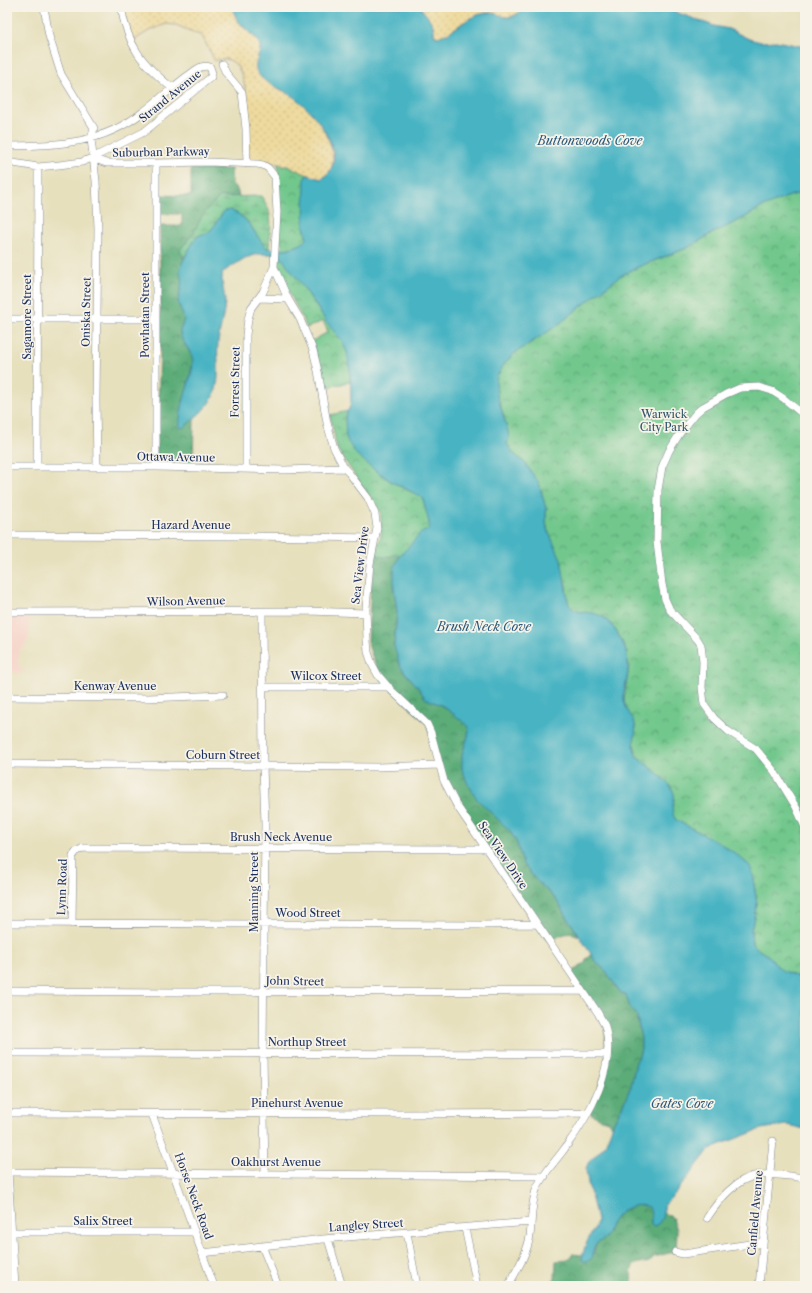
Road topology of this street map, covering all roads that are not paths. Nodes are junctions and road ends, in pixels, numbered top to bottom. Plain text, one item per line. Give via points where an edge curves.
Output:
1 (44, 7) edge
2 (121, 7) edge
3 (222, 64) dead end
4 (172, 88) junction
5 (91, 139) junction
6 (7, 146) edge
7 (92, 158) junction
8 (7, 162) edge
9 (156, 164) junction
10 (247, 164) junction
11 (38, 166) junction
12 (274, 267) junction
13 (259, 298) junction
14 (288, 299) junction
15 (7, 319) edge
16 (155, 319) junction
17 (38, 320) junction
18 (97, 320) junction
19 (805, 416) edge
20 (7, 467) edge
21 (38, 467) junction
22 (97, 467) junction
23 (156, 467) junction
24 (344, 468) junction
25 (246, 469) junction
26 (7, 535) edge
27 (375, 538) junction
28 (7, 612) edge
29 (262, 612) junction
30 (366, 613) junction
31 (263, 687) junction
32 (389, 687) junction
33 (223, 695) dead end
34 (7, 697) edge
35 (7, 764) edge
36 (439, 765) junction
37 (263, 766) junction
38 (805, 827) edge
39 (265, 848) junction
40 (486, 849) junction
41 (76, 852) joint
42 (7, 923) edge
43 (72, 924) junction
44 (264, 924) junction
45 (536, 924) junction
46 (7, 991) edge
47 (264, 991) junction
48 (583, 991) junction
49 (7, 1053) edge
50 (263, 1053) junction
51 (607, 1054) junction
52 (7, 1113) edge
53 (587, 1113) junction
54 (152, 1114) junction
55 (264, 1114) junction
56 (773, 1141) dead end
57 (7, 1172) edge
58 (265, 1173) junction
59 (174, 1174) junction
60 (770, 1174) junction
61 (544, 1176) junction
62 (805, 1178) edge
63 (9, 1218) edge
64 (707, 1218) dead end
65 (531, 1222) junction
66 (465, 1228) junction
67 (11, 1232) junction
68 (195, 1232) junction
69 (407, 1233) junction
70 (328, 1239) junction
71 (763, 1242) junction
72 (262, 1246) junction
73 (675, 1252) dead end
74 (202, 1253) junction
75 (14, 1286) edge
76 (214, 1286) edge
77 (278, 1286) edge
78 (342, 1286) edge
79 (417, 1286) edge
80 (477, 1286) edge
81 (508, 1286) edge
82 (759, 1286) edge

1 - 5 street, Oniska Street via 49,36 61,74 94,128
2 - 4 street via 124,24 138,54 152,72
3 - 10 street via 242,92
4 - 5 street, Strand Avenue via 136,118
4 - 7 street, Strand Avenue via 200,67 210,67 210,77 144,132
5 - 6 street via 61,144
5 - 7 street, Oniska Street
7 - 9 street, Suburban Parkway via 106,163
7 - 11 street via 82,162
7 - 18 street, Oniska Street via 96,181
8 - 11 street
9 - 10 street, Suburban Parkway
9 - 16 street, Powhatan Street
10 - 12 street, Sea View Drive via 263,165 276,177
11 - 17 street, Sagamore Street
12 - 13 street, Forrest Street
12 - 14 street, Sea View Drive
13 - 14 street
13 - 25 street, Forrest Street via 251,308 247,324
14 - 24 street, Sea View Drive via 313,350 329,433
15 - 17 street
16 - 18 street
16 - 23 street, Powhatan Street
17 - 18 street
17 - 21 street, Sagamore Street
18 - 22 street, Oniska Street
19 - 38 street via 778,395 759,387 731,391 696,413 680,433 662,467 658,490 657,525 658,555 666,602 701,645 704,704 728,732 756,749 774,771
20 - 21 street, Ottawa Avenue
21 - 22 street, Ottawa Avenue
22 - 23 street, Ottawa Avenue
23 - 25 street, Ottawa Avenue
24 - 25 street, Ottawa Avenue
24 - 27 street, Sea View Drive via 372,505 376,524
26 - 27 street, Hazard Avenue
27 - 30 street, Sea View Drive
28 - 29 street, Wilson Avenue
29 - 30 street, Wilson Avenue
29 - 31 street, Manning Street
30 - 32 street, Sea View Drive via 372,664
31 - 32 street, Wilcox Street
31 - 37 street, Manning Street
32 - 36 street, Sea View Drive via 427,724
33 - 34 street, Kenway Avenue via 148,698
35 - 37 street, Coburn Street
36 - 37 street, Coburn Street
36 - 40 street, Sea View Drive via 450,793
37 - 39 street, Manning Street
39 - 40 street, Brush Neck Avenue
39 - 41 street, Brush Neck Avenue via 83,848
39 - 44 street, Manning Street
40 - 45 street, Sea View Drive
41 - 43 street, Lynn Road via 72,864
42 - 43 street, Wood Street
43 - 44 street, Wood Street
44 - 45 street, Wood Street
44 - 47 street, Manning Street
45 - 48 street, Sea View Drive
46 - 47 street, John Street
47 - 48 street, John Street
47 - 50 street, Manning Street
48 - 51 street, Sea View Drive via 605,1026
49 - 50 street, Northup Street
50 - 51 street, Northup Street
50 - 55 street, Manning Street
51 - 53 street, Sea View Drive via 602,1080
52 - 54 street, Pinehurst Avenue
53 - 55 street, Pinehurst Avenue
53 - 61 street, Sea View Drive
54 - 55 street, Pinehurst Avenue
54 - 59 street, Horse Neck Road
55 - 58 street, Manning Street
56 - 60 street, Canfield Avenue
57 - 59 street, Oakhurst Avenue
57 - 63 street
58 - 59 street, Oakhurst Avenue
58 - 61 street, Oakhurst Avenue
59 - 68 street, Horse Neck Road
60 - 62 street
60 - 64 street via 757,1175 741,1182 726,1193
60 - 71 street, Canfield Avenue
61 - 65 street, Sea View Drive via 536,1189
63 - 67 street
65 - 66 street, Langley Street
65 - 81 street, Sea View Drive via 528,1243
66 - 69 street, Langley Street
66 - 80 street
67 - 68 street, Salix Street
67 - 75 street
68 - 74 street, Horse Neck Road
69 - 70 street, Langley Street
69 - 79 street
70 - 72 street, Langley Street
70 - 78 street
71 - 73 street via 683,1254
71 - 82 street, Canfield Avenue
72 - 74 street, Langley Street
72 - 77 street
74 - 76 street, Horse Neck Road

